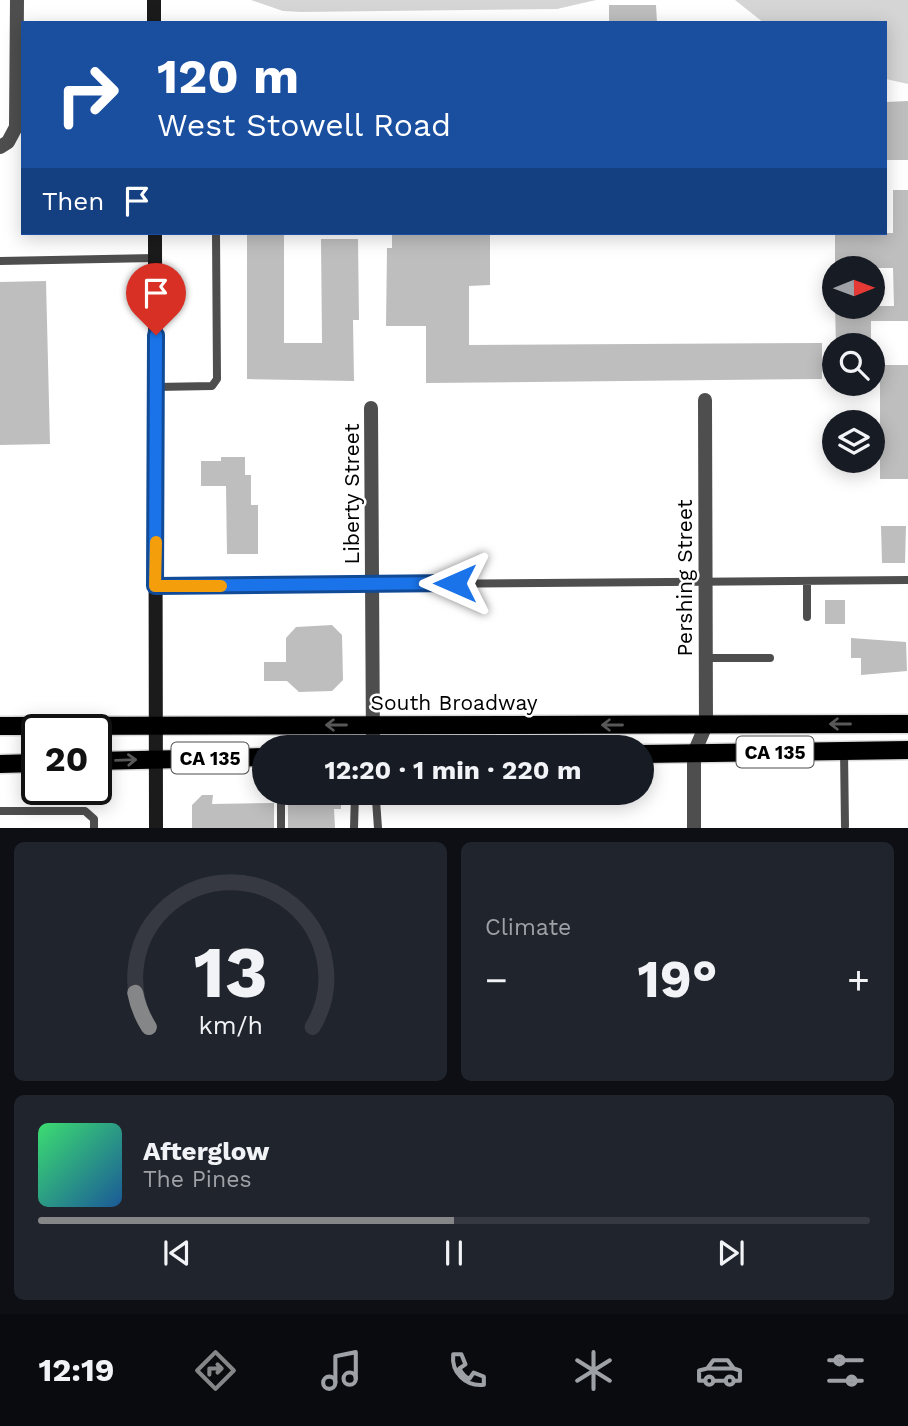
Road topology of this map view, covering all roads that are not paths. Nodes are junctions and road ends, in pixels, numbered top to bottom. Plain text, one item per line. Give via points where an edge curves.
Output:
1 (16, 0) edge
2 (154, 0) edge
3 (154, 21) edge
4 (0, 147) edge
5 (155, 235) edge
6 (216, 235) edge
7 (155, 258) junction
8 (0, 261) edge
9 (156, 387) junction
10 (705, 400) dead end
11 (371, 408) dead end
12 (908, 580) edge
13 (807, 581) junction
14 (705, 582) junction
15 (372, 584) junction
16 (155, 586) junction
17 (807, 617) dead end
18 (705, 658) junction
19 (770, 658) dead end
20 (156, 724) junction
21 (908, 724) edge
22 (373, 725) junction
23 (706, 725) junction
24 (0, 726) edge
25 (373, 735) edge
26 (908, 750) edge
27 (845, 751) junction
28 (694, 753) junction
29 (654, 754) edge
30 (252, 757) edge
31 (156, 758) junction
32 (112, 760) edge
33 (21, 763) edge
34 (0, 764) edge
35 (281, 805) edge
36 (355, 805) edge
37 (376, 805) edge
38 (0, 811) edge
39 (845, 826) edge
40 (94, 828) edge
41 (156, 828) edge
42 (281, 828) edge
43 (354, 828) edge
44 (378, 828) edge
45 (694, 828) edge

1 - 4 street via 16,127
2 - 3 main road
5 - 7 main road
6 - 9 lane via 217,379 212,386
7 - 8 lane
7 - 9 main road
9 - 16 main road
10 - 14 street, Pershing Street
11 - 15 street, Liberty Street
12 - 13 lane
13 - 14 lane
13 - 17 lane
14 - 15 lane
14 - 18 street, Pershing Street
15 - 16 lane
15 - 22 street, Liberty Street
16 - 20 main road
18 - 19 lane
18 - 23 street, Pershing Street
22 -> 20 main road, South Broadway / CA 135
20 - 24 main road, South Broadway / CA 135
20 - 31 main road
21 -> 23 main road, South Broadway / CA 135
23 -> 22 main road, South Broadway / CA 135
22 - 25 street, Liberty Street
23 - 28 street, Pershing Street
26 - 27 main road, CA 135
27 - 28 main road, CA 135
27 - 39 lane
28 - 29 main road, CA 135
28 - 45 street
30 - 31 main road, CA 135
32 -> 31 main road, CA 135
31 - 41 main road
33 - 34 main road
35 - 42 lane
36 - 43 lane
37 - 44 lane
38 - 40 lane via 85,811 94,819

